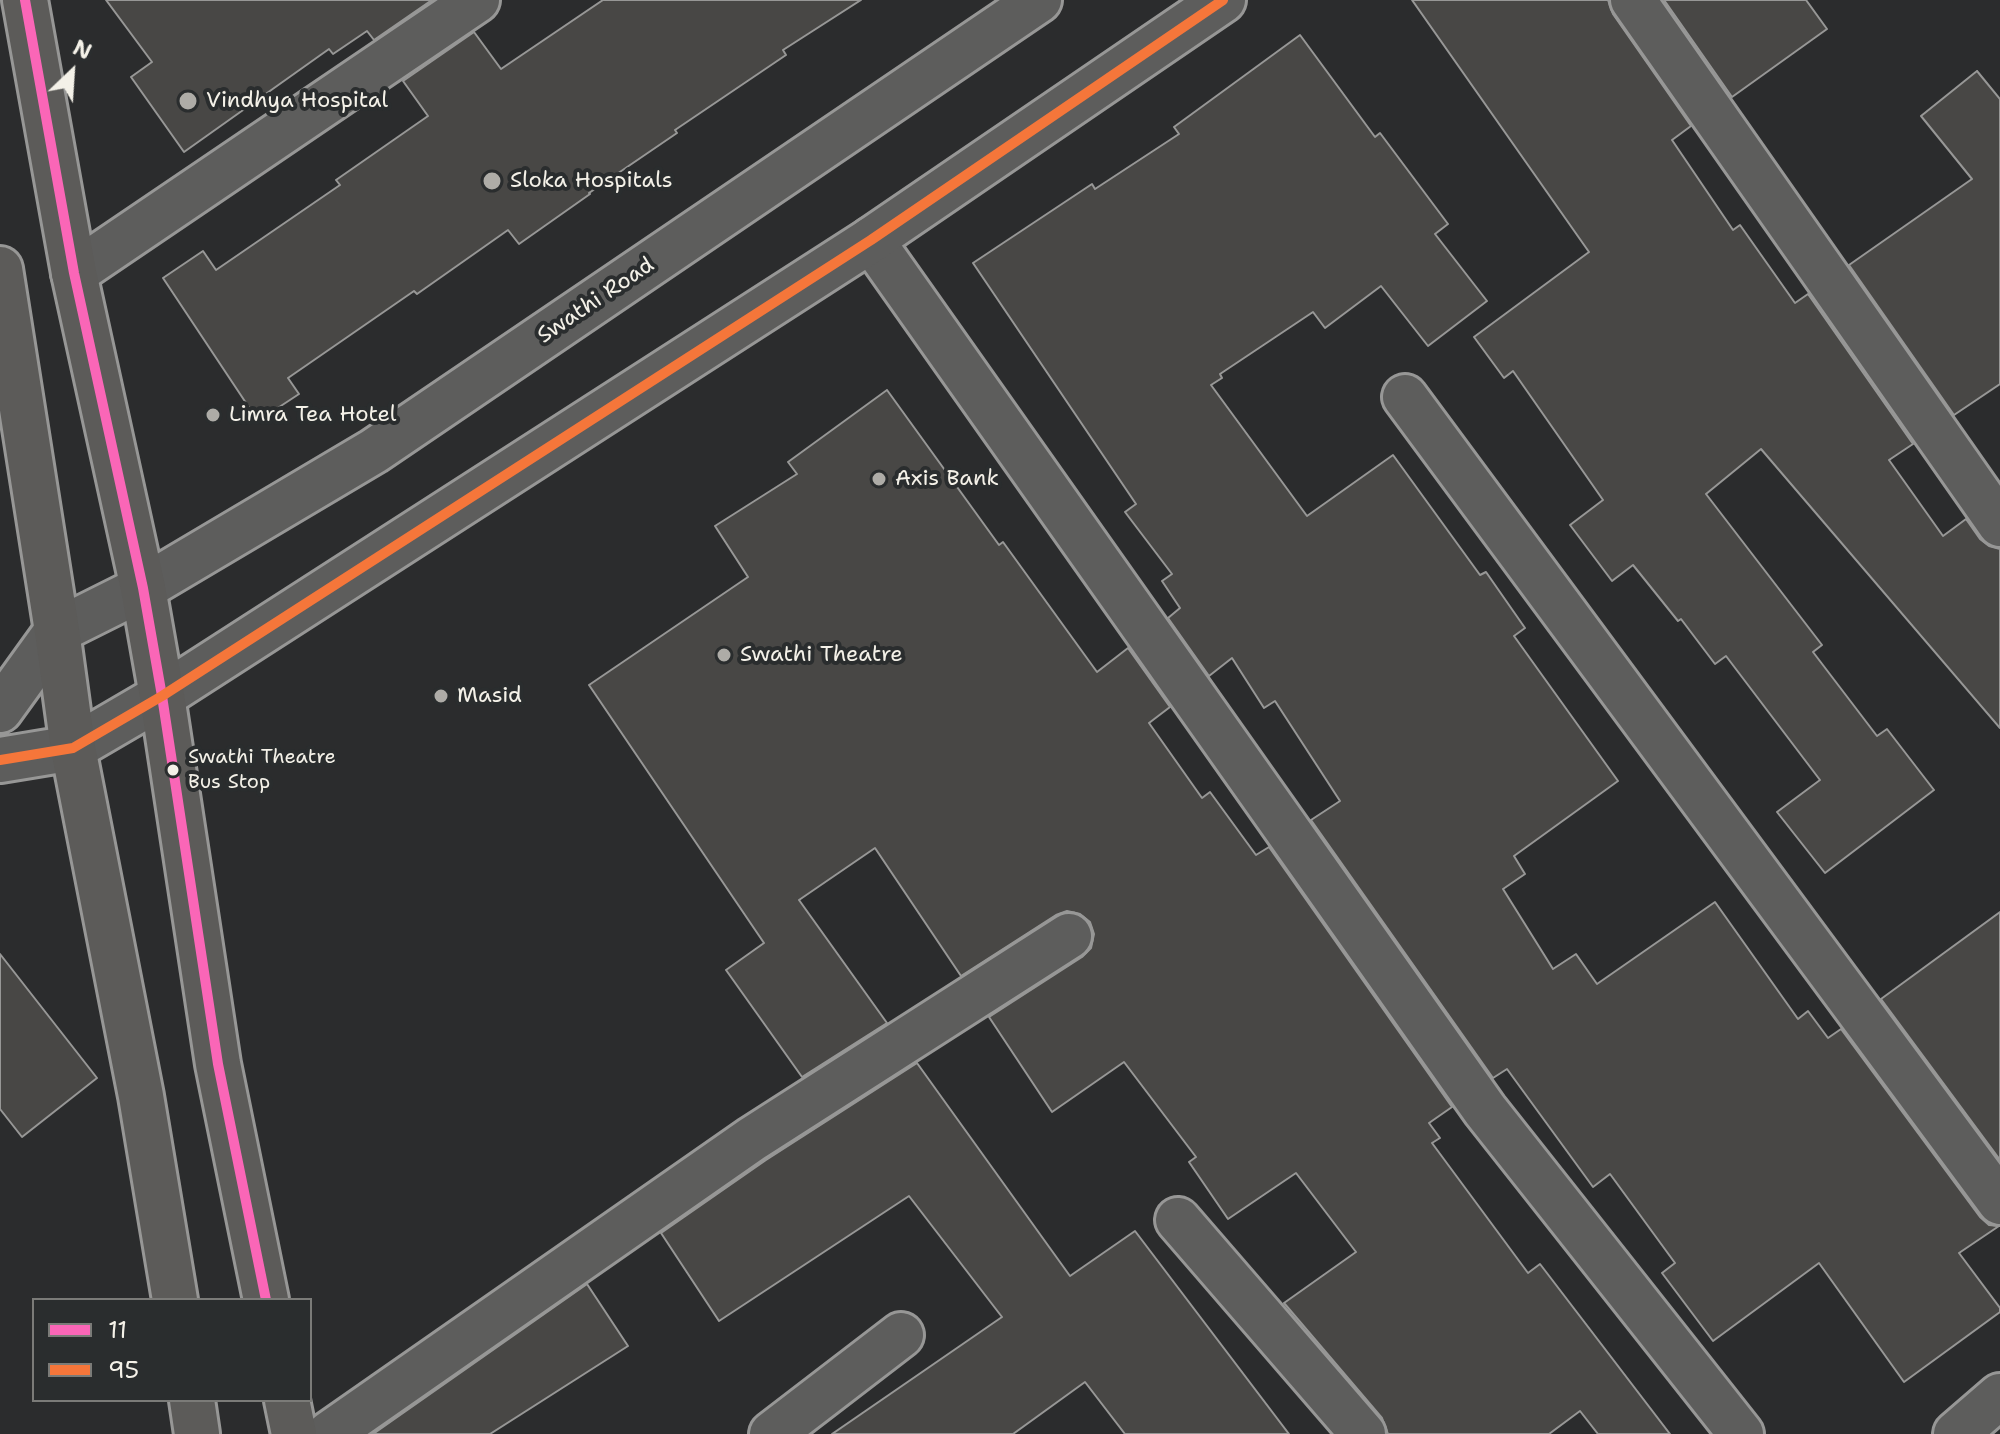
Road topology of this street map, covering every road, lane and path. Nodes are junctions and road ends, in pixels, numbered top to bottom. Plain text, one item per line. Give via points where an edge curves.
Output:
1 (25, 0) edge
2 (477, 0) edge
3 (1039, 0) edge
4 (1223, 0) edge
5 (1633, 0) edge
6 (871, 240) junction
7 (0, 269) edge
8 (74, 273) junction
9 (1405, 397) dead end
10 (2000, 524) edge
11 (143, 588) junction
12 (57, 631) junction
13 (162, 696) junction
14 (0, 710) edge
15 (73, 748) junction
16 (0, 760) edge
17 (1069, 936) dead end
18 (2000, 1202) edge
19 (1178, 1220) dead end
20 (175, 1298) edge
21 (266, 1298) edge
22 (901, 1335) dead end
23 (2000, 1396) edge
24 (192, 1402) edge
25 (287, 1402) edge
26 (197, 1434) edge
27 (294, 1434) edge
28 (329, 1434) edge
29 (772, 1434) edge
30 (1363, 1434) edge
31 (1741, 1434) edge
32 (1956, 1434) edge

1 - 8 highway
2 - 8 street
3 - 11 street, Swathi Road via 374,451
4 - 6 street
5 - 10 street
6 - 13 street
6 - 31 street via 1485,1110
7 - 12 highway
8 - 11 highway
9 - 18 street
11 - 12 street, Swathi Road
11 - 13 highway
12 - 14 street
12 - 15 highway
13 - 15 street
13 - 21 highway via 218,1064
15 - 16 street
15 - 20 highway
17 - 28 street via 752,1139
19 - 30 street
22 - 29 street
23 - 32 street
24 - 26 highway
25 - 27 highway

